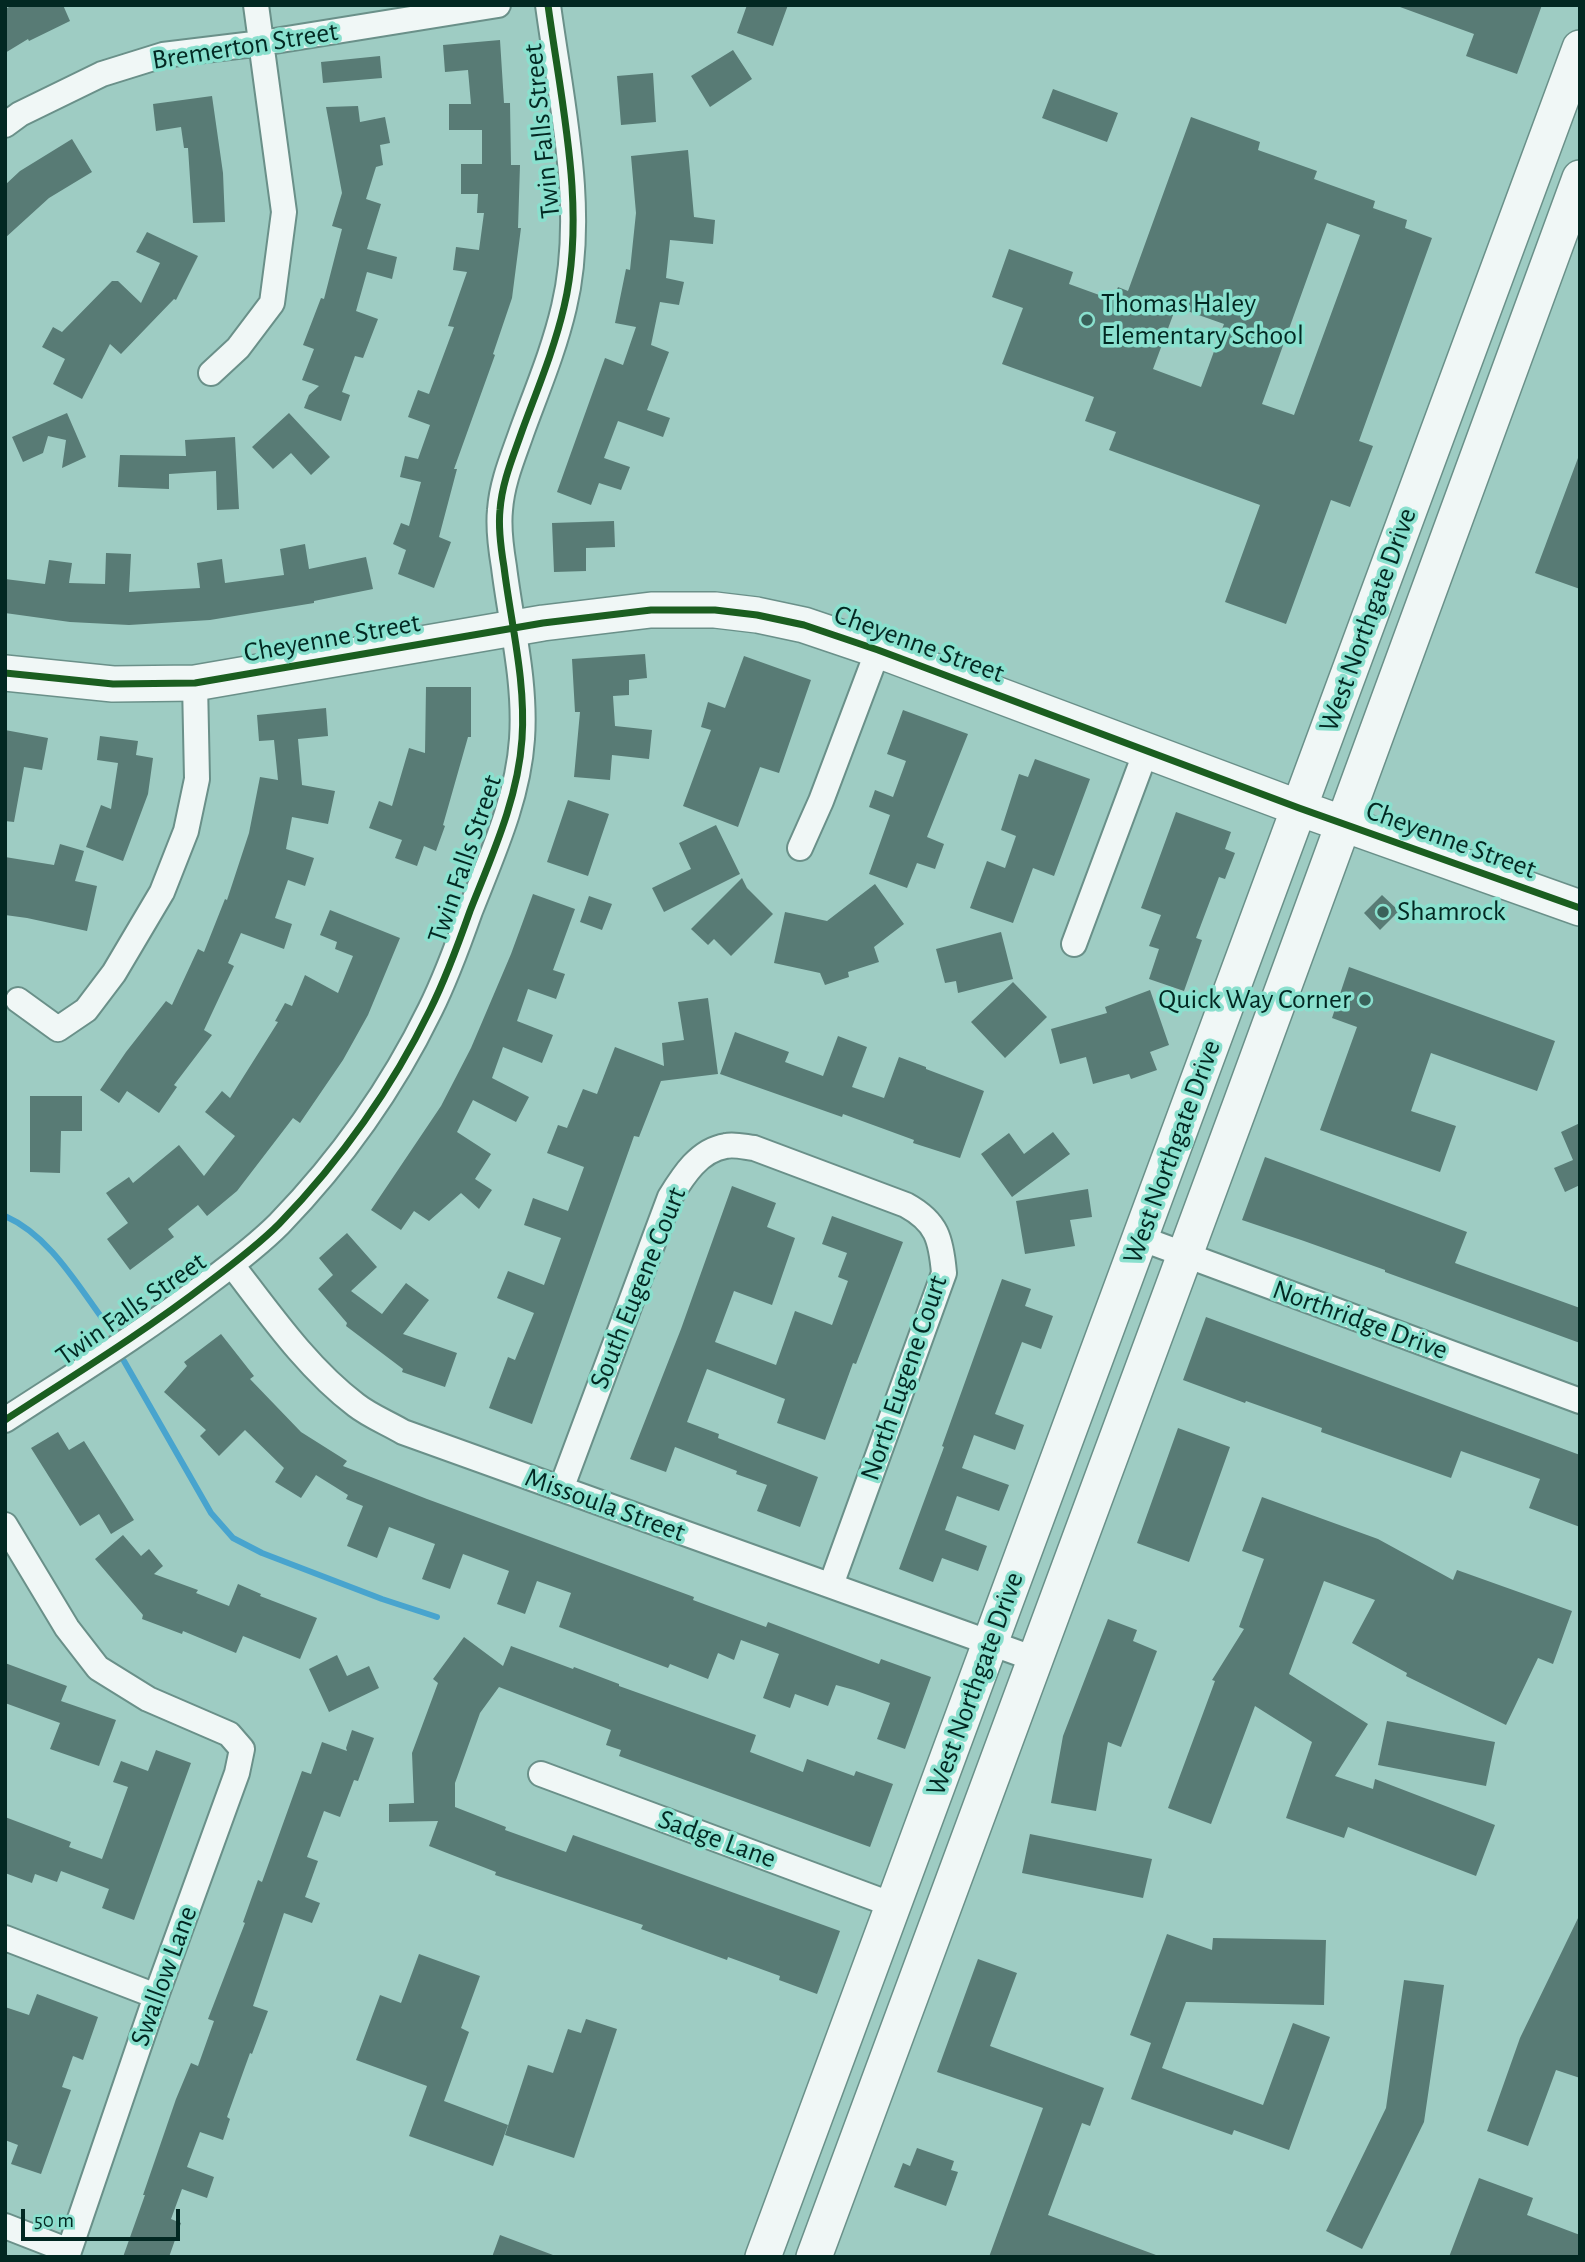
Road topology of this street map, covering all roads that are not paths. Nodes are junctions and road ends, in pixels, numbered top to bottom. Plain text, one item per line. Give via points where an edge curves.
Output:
1 (256, 5) edge
2 (498, 5) edge
3 (548, 5) edge
4 (262, 43) junction
5 (1580, 48) edge
6 (5, 125) edge
7 (1580, 178) edge
8 (1509, 237) junction
9 (1551, 254) junction
10 (211, 373) dead end
11 (513, 629) junction
12 (877, 650) junction
13 (5, 673) edge
14 (195, 683) junction
15 (1146, 751) junction
16 (1299, 808) junction
17 (1343, 824) junction
18 (800, 848) dead end
19 (1580, 908) edge
20 (1074, 944) dead end
21 (18, 1000) dead end
22 (844, 1180) joint
23 (1140, 1238) junction
24 (1185, 1255) junction
25 (232, 1265) junction
26 (1580, 1401) edge
27 (5, 1420) edge
28 (561, 1489) junction
29 (5, 1525) edge
30 (831, 1585) junction
31 (991, 1642) junction
32 (1035, 1659) junction
33 (541, 1774) dead end
34 (893, 1905) junction
35 (5, 1938) edge
36 (156, 1996) junction
37 (5, 2226) edge
38 (765, 2250) edge
39 (68, 2254) edge
40 (803, 2257) edge
41 (814, 2257) edge

1 - 4 street
2 - 4 street, Bremerton Street
3 - 11 street, Twin Falls Street via 574,195 573,245 559,327 501,502 500,539
4 - 6 street, Bremerton Street via 163,55 102,74
4 - 10 street via 284,212 272,303 238,348
5 - 8 main road, West Northgate Drive
7 - 9 main road, West Northgate Drive
8 - 9 main road
8 - 16 main road, West Northgate Drive
9 - 17 main road, West Northgate Drive
11 - 12 main road, Cheyenne Street via 651,610 715,610 804,625
11 - 14 main road, Cheyenne Street
11 - 25 street, Twin Falls Street via 522,692 516,782 431,1008 354,1136 278,1225
12 - 15 main road, Cheyenne Street
12 - 18 street
13 - 14 main road, Cheyenne Street via 113,684
14 - 21 street via 197,779 186,831 162,892 114,973 86,1010 58,1029
15 - 16 main road, Cheyenne Street
15 - 20 street
16 - 17 main road, Cheyenne Street
16 - 23 main road, West Northgate Drive
17 - 19 main road, Cheyenne Street
17 - 24 main road, West Northgate Drive
22 - 28 street, South Eugene Court via 754,1148 727,1145 710,1150 687,1170 670,1197
22 - 30 street, North Eugene Court via 920,1213 935,1230 944,1273
23 - 24 street, Northridge Drive
23 - 31 main road, West Northgate Drive
24 - 26 street, Northridge Drive
24 - 32 main road, West Northgate Drive
25 - 27 street, Twin Falls Street via 168,1314
25 - 28 street, Missoula Street via 323,1376 358,1406 403,1432
28 - 30 street, Missoula Street
29 - 36 street, Swallow Lane via 67,1628 98,1668 148,1699 229,1734 242,1749
30 - 31 street, Missoula Street
31 - 32 street, Missoula Street
31 - 34 main road, West Northgate Drive
32 - 41 main road, West Northgate Drive
33 - 34 street, Sadge Lane
34 - 38 main road, West Northgate Drive
35 - 36 street
36 - 39 street, Swallow Lane
37 - 39 street
38 - 40 main road

